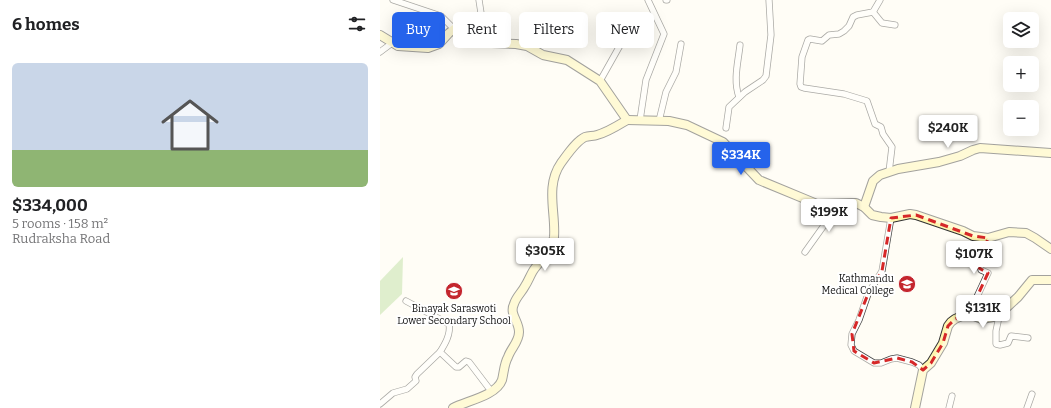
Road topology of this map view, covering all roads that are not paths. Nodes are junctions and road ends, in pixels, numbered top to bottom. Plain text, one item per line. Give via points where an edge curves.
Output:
1 (393, 0) edge
2 (479, 0) edge
3 (648, 0) edge
4 (769, 0) edge
5 (880, 0) edge
6 (481, 12) edge
7 (873, 12) junction
8 (895, 26) dead end
9 (453, 28) edge
10 (453, 30) edge
11 (380, 35) edge
12 (445, 36) edge
13 (392, 44) joint
14 (511, 44) edge
15 (681, 44) dead end
16 (740, 46) dead end
17 (618, 48) edge
18 (380, 52) edge
19 (600, 80) junction
20 (739, 97) junction
21 (627, 120) junction
22 (640, 120) junction
23 (659, 121) junction
24 (726, 128) dead end
25 (1051, 153) edge
26 (889, 172) junction
27 (840, 203) junction
28 (864, 207) junction
29 (891, 218) junction
30 (988, 238) junction
31 (1051, 249) edge
32 (805, 252) dead end
33 (1051, 280) edge
34 (406, 301) dead end
35 (1000, 312) junction
36 (969, 314) junction
37 (1028, 338) dead end
38 (440, 352) junction
39 (923, 370) junction
40 (492, 391) junction
41 (1032, 394) dead end
42 (952, 396) dead end
43 (380, 404) edge
44 (453, 408) edge
45 (915, 408) edge
46 (949, 408) edge
47 (1027, 408) edge

1 - 9 street via 441,16
2 - 6 street
3 - 22 street via 664,34 646,80
4 - 20 street via 771,35 766,76
5 - 7 street
7 - 8 street via 882,23
7 - 26 street via 853,17 844,31 829,35 822,42 808,40 802,57 800,84 804,88 844,94 867,101 875,124 881,127 892,147
10 - 12 street
11 - 13 street
13 - 18 street
14 - 19 street via 527,46 542,55 567,60
15 - 23 street via 676,72 666,92
16 - 20 street via 735,78
17 - 19 street
19 - 21 street
20 - 24 street via 730,107
21 - 22 street
21 - 40 street via 609,131 585,137 560,164 552,188 554,237 550,253 535,268 514,303 512,310 517,321 518,340 506,360 501,382
22 - 23 street
23 - 27 street via 687,124 723,142 759,180 817,204
25 - 26 street via 980,148 946,160
26 - 28 street via 873,181
27 - 28 street via 856,203
27 - 32 street
28 - 29 street via 872,215
29 - 30 street via 916,215 973,236
29 - 39 street via 882,271 868,294 852,334 851,345 854,351 874,362 881,363 897,358 919,365
30 - 31 street via 1008,232 1026,233
30 - 36 street via 980,265 981,270 988,273
33 - 35 street via 1032,280 1018,297
34 - 38 street via 449,324 447,339
35 - 36 street via 987,319
35 - 37 street via 996,344 1008,343 1011,336
36 - 39 street via 955,319 948,326 943,343 931,363
38 - 40 street via 456,366 469,362
38 - 43 street via 417,374 416,381 407,389 393,393
39 - 45 street
40 - 44 street
41 - 47 street
42 - 46 street

